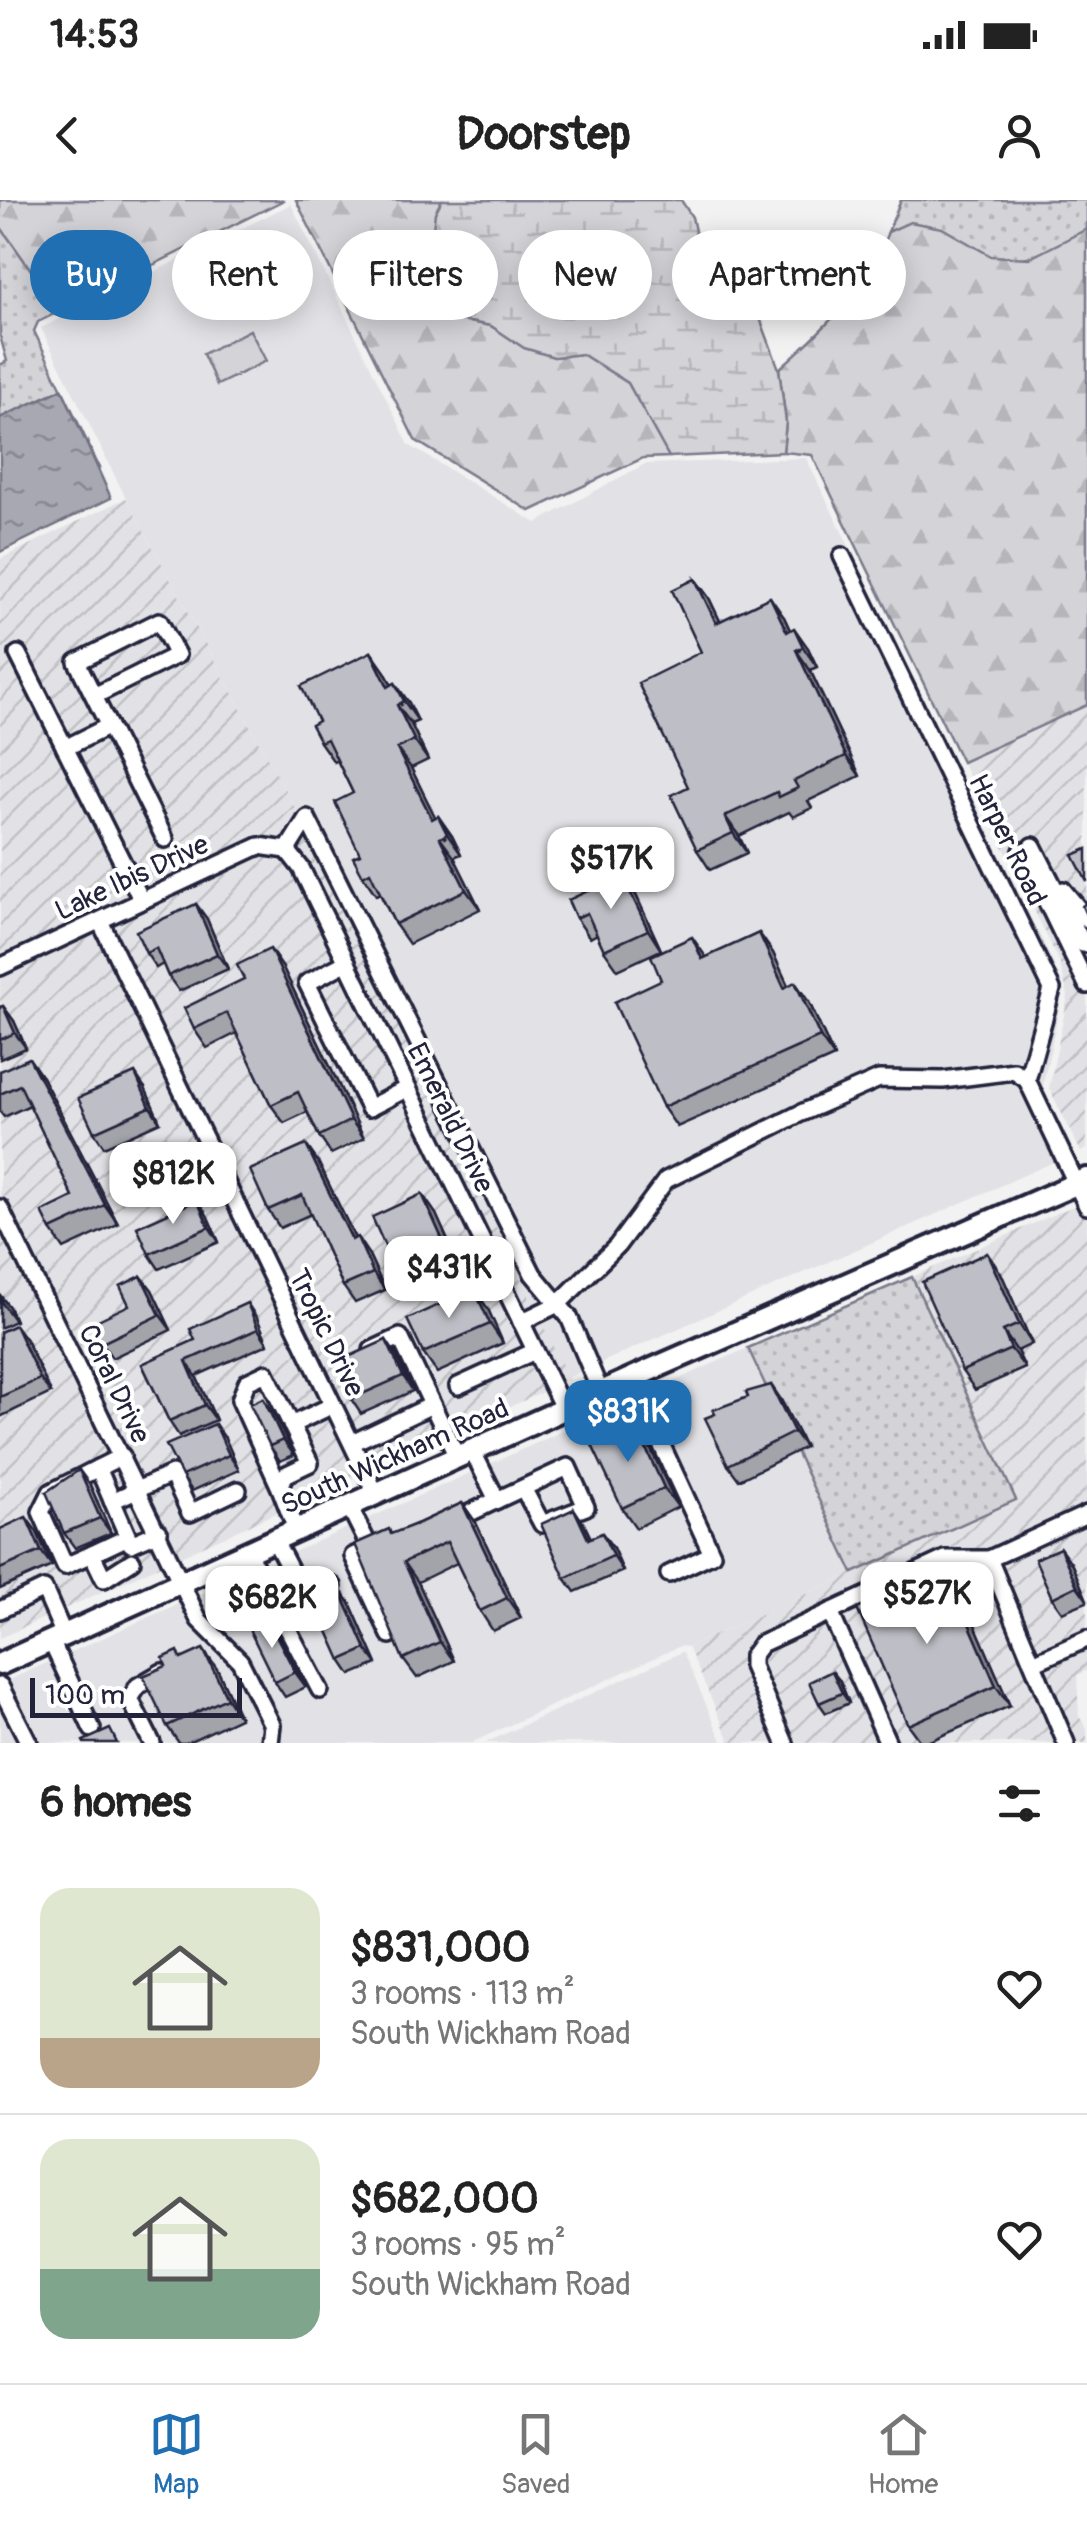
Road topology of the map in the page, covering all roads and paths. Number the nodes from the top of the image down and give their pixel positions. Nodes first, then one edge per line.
1 (842, 556) dead end
2 (18, 654) dead end
3 (94, 696) junction
4 (109, 726) junction
5 (65, 748) junction
6 (165, 838) dead end
7 (1028, 849) junction
8 (287, 850) junction
9 (1044, 868) junction
10 (1063, 890) junction
11 (142, 901) junction
12 (1087, 919) edge
13 (100, 921) junction
14 (1082, 942) edge
15 (347, 962) junction
16 (0, 968) edge
17 (1087, 985) edge
18 (399, 1001) junction
19 (372, 1014) junction
20 (1028, 1080) junction
21 (408, 1088) junction
22 (1082, 1182) edge
23 (1087, 1206) edge
24 (0, 1208) edge
25 (558, 1304) junction
26 (521, 1322) junction
27 (535, 1350) junction
28 (351, 1360) edge
29 (335, 1367) edge
30 (318, 1375) junction
31 (630, 1379) junction
32 (458, 1386) dead end
33 (601, 1393) junction
34 (432, 1404) junction
35 (333, 1405) junction
36 (564, 1410) junction
37 (291, 1425) junction
38 (352, 1443) junction
39 (122, 1456) junction
40 (466, 1456) junction
41 (98, 1468) junction
42 (280, 1488) junction
43 (523, 1488) dead end
44 (138, 1489) junction
45 (238, 1490) dead end
46 (377, 1496) junction
47 (497, 1500) junction
48 (112, 1501) junction
49 (350, 1508) junction
50 (1087, 1514) edge
51 (159, 1532) junction
52 (297, 1532) junction
53 (428, 1533) edge
54 (275, 1541) junction
55 (248, 1553) junction
56 (116, 1556) junction
57 (989, 1560) junction
58 (668, 1574) dead end
59 (183, 1581) junction
60 (332, 1586) edge
61 (0, 1610) edge
62 (119, 1610) junction
63 (830, 1612) junction
64 (390, 1634) edge
65 (58, 1638) junction
66 (1087, 1639) edge
67 (225, 1643) junction
68 (207, 1652) edge
69 (1035, 1662) junction
70 (0, 1664) edge
71 (172, 1668) edge
72 (0, 1686) edge
73 (320, 1690) dead end
74 (92, 1729) dead end
75 (1068, 1740) edge
76 (29, 1743) edge
77 (152, 1743) edge
78 (270, 1743) edge
79 (785, 1743) edge
80 (888, 1743) edge

1 - 20 street, Harper Road
2 - 5 street
3 - 3 street
3 - 4 street
4 - 5 street
4 - 6 street
5 - 11 street
7 - 9 street
7 - 14 street
7 - 17 street
8 - 11 street, Lake Ibis Drive
8 - 15 street, Emerald Drive
8 - 18 street
9 - 10 street
9 - 14 street
10 - 12 street
10 - 14 street
11 - 13 street, Lake Ibis Drive
13 - 16 street, Lake Ibis Drive
13 - 30 street, Tropic Drive
15 - 19 street, Emerald Drive
15 - 21 street
18 - 19 street
18 - 25 street
19 - 21 street, Emerald Drive
20 - 22 street
20 - 25 street
21 - 26 street, Emerald Drive
22 - 23 street
22 - 31 main road, South Wickham Road
24 - 39 street, Coral Drive
25 - 26 street
25 - 33 street
26 - 27 street, Emerald Drive
27 - 32 street
27 - 36 street, Emerald Drive
28 - 34 street
29 - 30 street
30 - 35 street, Tropic Drive
31 - 33 main road, South Wickham Road
31 - 58 street
33 - 36 main road, South Wickham Road
34 - 38 street
34 - 40 street
35 - 37 street
35 - 38 street, Tropic Drive
36 - 40 main road, South Wickham Road
37 - 42 street
37 - 42 street
38 - 46 street, Tropic Drive
39 - 41 street
39 - 44 street, Coral Drive
40 - 46 main road, South Wickham Road
40 - 47 street
41 - 48 street
41 - 56 street
42 - 52 street
43 - 47 street
44 - 45 street
44 - 48 street
44 - 51 street, Coral Drive
46 - 49 main road, South Wickham Road
47 - 53 street
48 - 56 street
49 - 52 main road, South Wickham Road
49 - 64 street
50 - 57 street
51 - 56 street
51 - 59 street, Coral Drive
52 - 54 main road, South Wickham Road
54 - 55 main road, South Wickham Road
54 - 60 street
55 - 59 main road, South Wickham Road
55 - 73 street
56 - 62 street
57 - 63 street
57 - 69 street
59 - 62 main road, South Wickham Road
59 - 67 street, Coral Drive
61 - 65 street
62 - 65 main road, South Wickham Road
63 - 79 street
63 - 80 street
65 - 70 main road, South Wickham Road
65 - 74 street
66 - 69 street
67 - 68 street
67 - 78 street, Coral Drive
69 - 75 street
71 - 77 street
72 - 76 street

